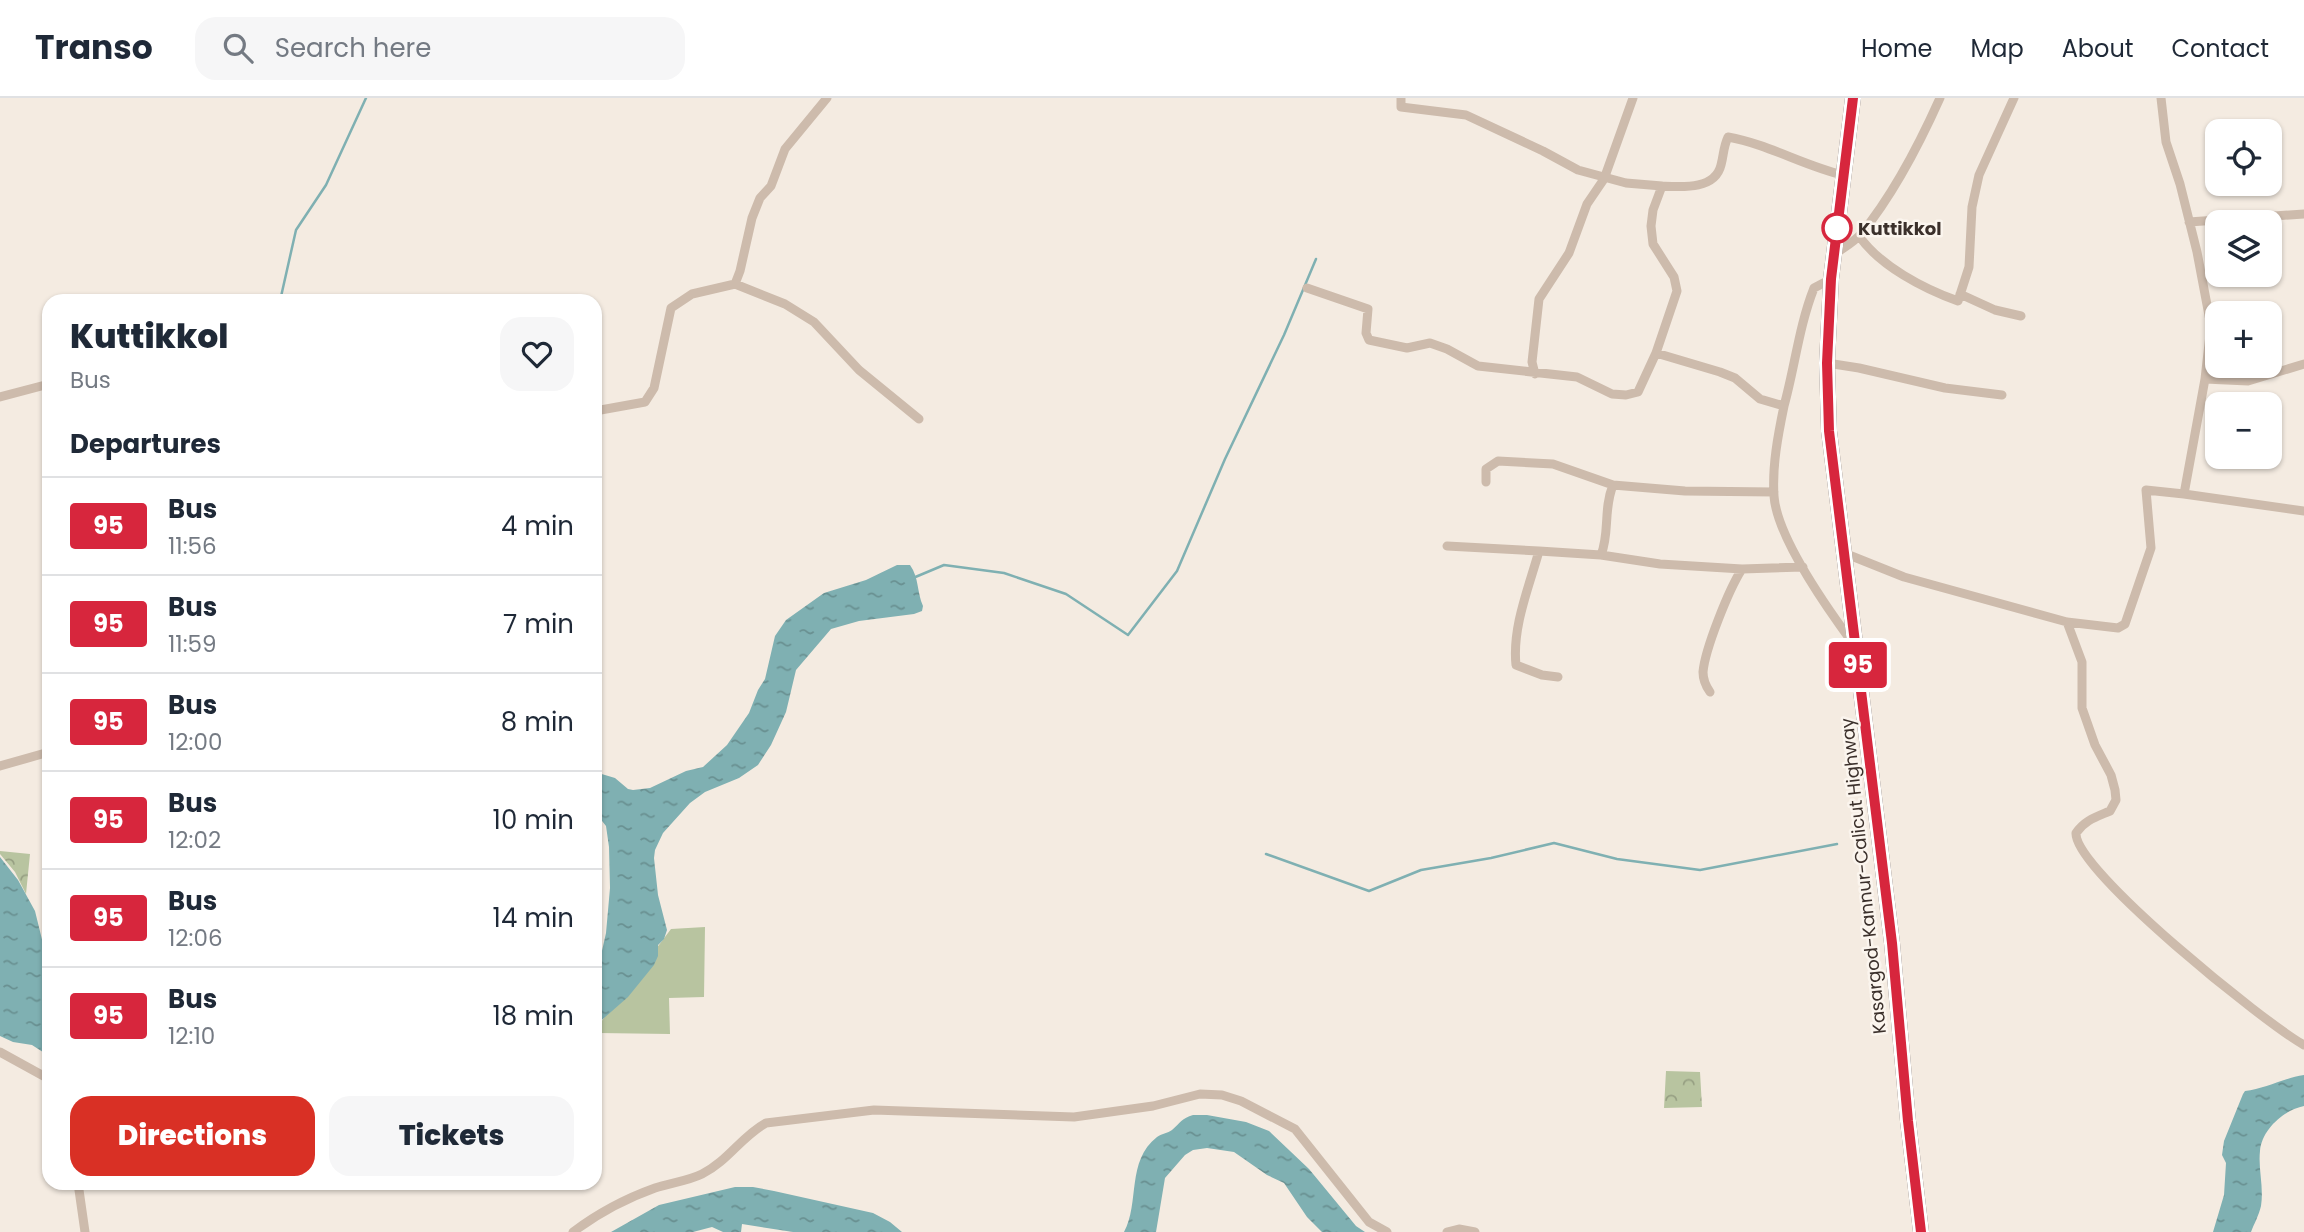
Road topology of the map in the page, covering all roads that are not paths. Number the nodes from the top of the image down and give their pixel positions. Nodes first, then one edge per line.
1 (827, 98) edge
2 (1401, 98) edge
3 (1633, 98) edge
4 (1853, 98) edge
5 (1940, 98) edge
6 (2014, 98) edge
7 (2161, 98) edge
8 (1843, 175) junction
9 (1604, 178) junction
10 (1662, 186) junction
11 (2304, 214) edge
12 (2189, 222) junction
13 (1859, 236) junction
14 (1833, 255) junction
15 (1831, 279) junction
16 (735, 284) junction
17 (1307, 288) dead end
18 (1960, 294) junction
19 (2021, 316) dead end
20 (1656, 353) junction
21 (1827, 363) junction
22 (2304, 364) edge
23 (1535, 374) junction
24 (2205, 379) junction
25 (42, 386) edge
26 (2002, 395) dead end
27 (0, 397) edge
28 (1784, 406) junction
29 (602, 410) edge
30 (919, 419) dead end
31 (1486, 482) dead end
32 (1613, 485) junction
33 (1774, 492) junction
34 (2184, 494) junction
35 (2304, 511) edge
36 (1447, 546) dead end
37 (1539, 551) junction
38 (1842, 552) junction
39 (1601, 555) junction
40 (1803, 568) junction
41 (1742, 569) junction
42 (2067, 622) junction
43 (1855, 646) junction
44 (1558, 677) dead end
45 (1710, 692) dead end
46 (42, 754) edge
47 (0, 766) edge
48 (2304, 1045) edge
49 (0, 1052) edge
50 (42, 1075) edge
51 (79, 1190) edge
52 (85, 1232) edge
53 (573, 1232) edge
54 (1387, 1232) edge
55 (1447, 1232) edge
56 (1475, 1232) edge
57 (1921, 1232) edge

1 - 16 street
2 - 9 street
3 - 9 street
4 - 8 highway, Kasargod-Kannur-Calicut Highway
5 - 13 street
6 - 18 street
7 - 12 street
8 - 10 street
8 - 14 highway, Kasargod-Kannur-Calicut Highway
9 - 10 street
9 - 23 street
10 - 20 street
11 - 12 street
12 - 24 street
13 - 14 street
13 - 18 street
14 - 15 highway, Kasargod-Kannur-Calicut Highway
15 - 21 highway, Kasargod-Kannur-Calicut Highway
15 - 28 street
16 - 29 street
16 - 30 street
17 - 23 street
18 - 19 street
20 - 23 street
20 - 28 street
21 - 26 street
21 - 38 highway, Kasargod-Kannur-Calicut Highway
22 - 24 street
24 - 34 street
25 - 27 street
28 - 33 street
31 - 32 street
32 - 33 street
32 - 39 street
33 - 40 street
34 - 35 street
34 - 42 street
36 - 37 street
37 - 39 street
37 - 44 street
38 - 42 street
38 - 43 highway, Kasargod-Kannur-Calicut Highway
39 - 41 street
40 - 41 street
40 - 43 street
41 - 45 street
42 - 48 street
43 - 57 highway, Kasargod-Kannur-Calicut Highway
46 - 47 street
49 - 50 street
51 - 52 street
53 - 54 street
55 - 56 street

